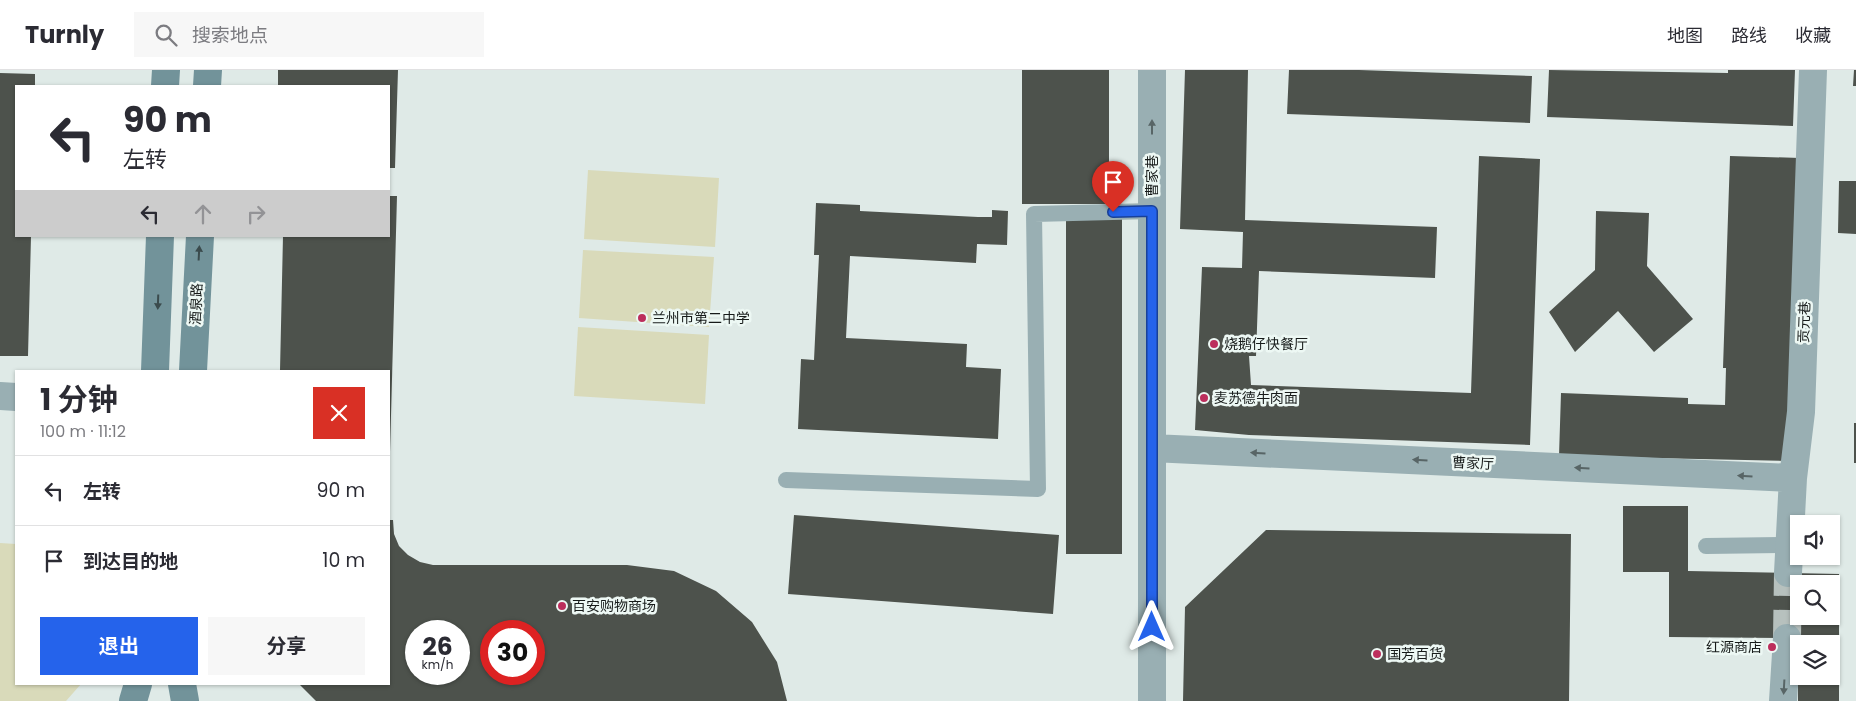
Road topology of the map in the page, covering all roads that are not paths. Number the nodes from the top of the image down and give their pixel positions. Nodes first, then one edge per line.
1 (166, 70) edge
2 (208, 70) edge
3 (1152, 70) edge
4 (1813, 70) edge
5 (165, 85) edge
6 (207, 85) edge
7 (1152, 211) junction
8 (160, 237) edge
9 (200, 237) edge
10 (155, 370) edge
11 (193, 370) edge
12 (0, 396) edge
13 (15, 397) edge
14 (1152, 448) junction
15 (1794, 478) junction
16 (786, 480) dead end
17 (1792, 515) edge
18 (1790, 545) joint
19 (1706, 546) dead end
20 (1788, 573) tunnel mouth
21 (1787, 638) tunnel mouth
22 (138, 685) edge
23 (143, 685) edge
24 (180, 685) edge
25 (180, 685) edge
26 (133, 701) edge
27 (142, 701) edge
28 (178, 701) edge
29 (185, 701) edge
30 (1152, 701) edge
31 (1783, 701) edge

1 - 5 main road
2 - 6 main road
7 -> 3 street, 曹家巷
4 - 15 street, 贡元巷
7 - 14 street, 曹家巷
7 - 16 lane
8 -> 10 main road
11 -> 9 main road, 酒泉路
12 - 13 street
15 -> 14 street, 曹家厅
14 - 30 street, 曹家巷
15 - 17 street, 贡元巷
18 - 19 lane
18 - 20 street, 贡元巷
21 -> 31 street
22 - 26 main road
23 - 27 main road
24 - 28 main road
25 - 29 main road

